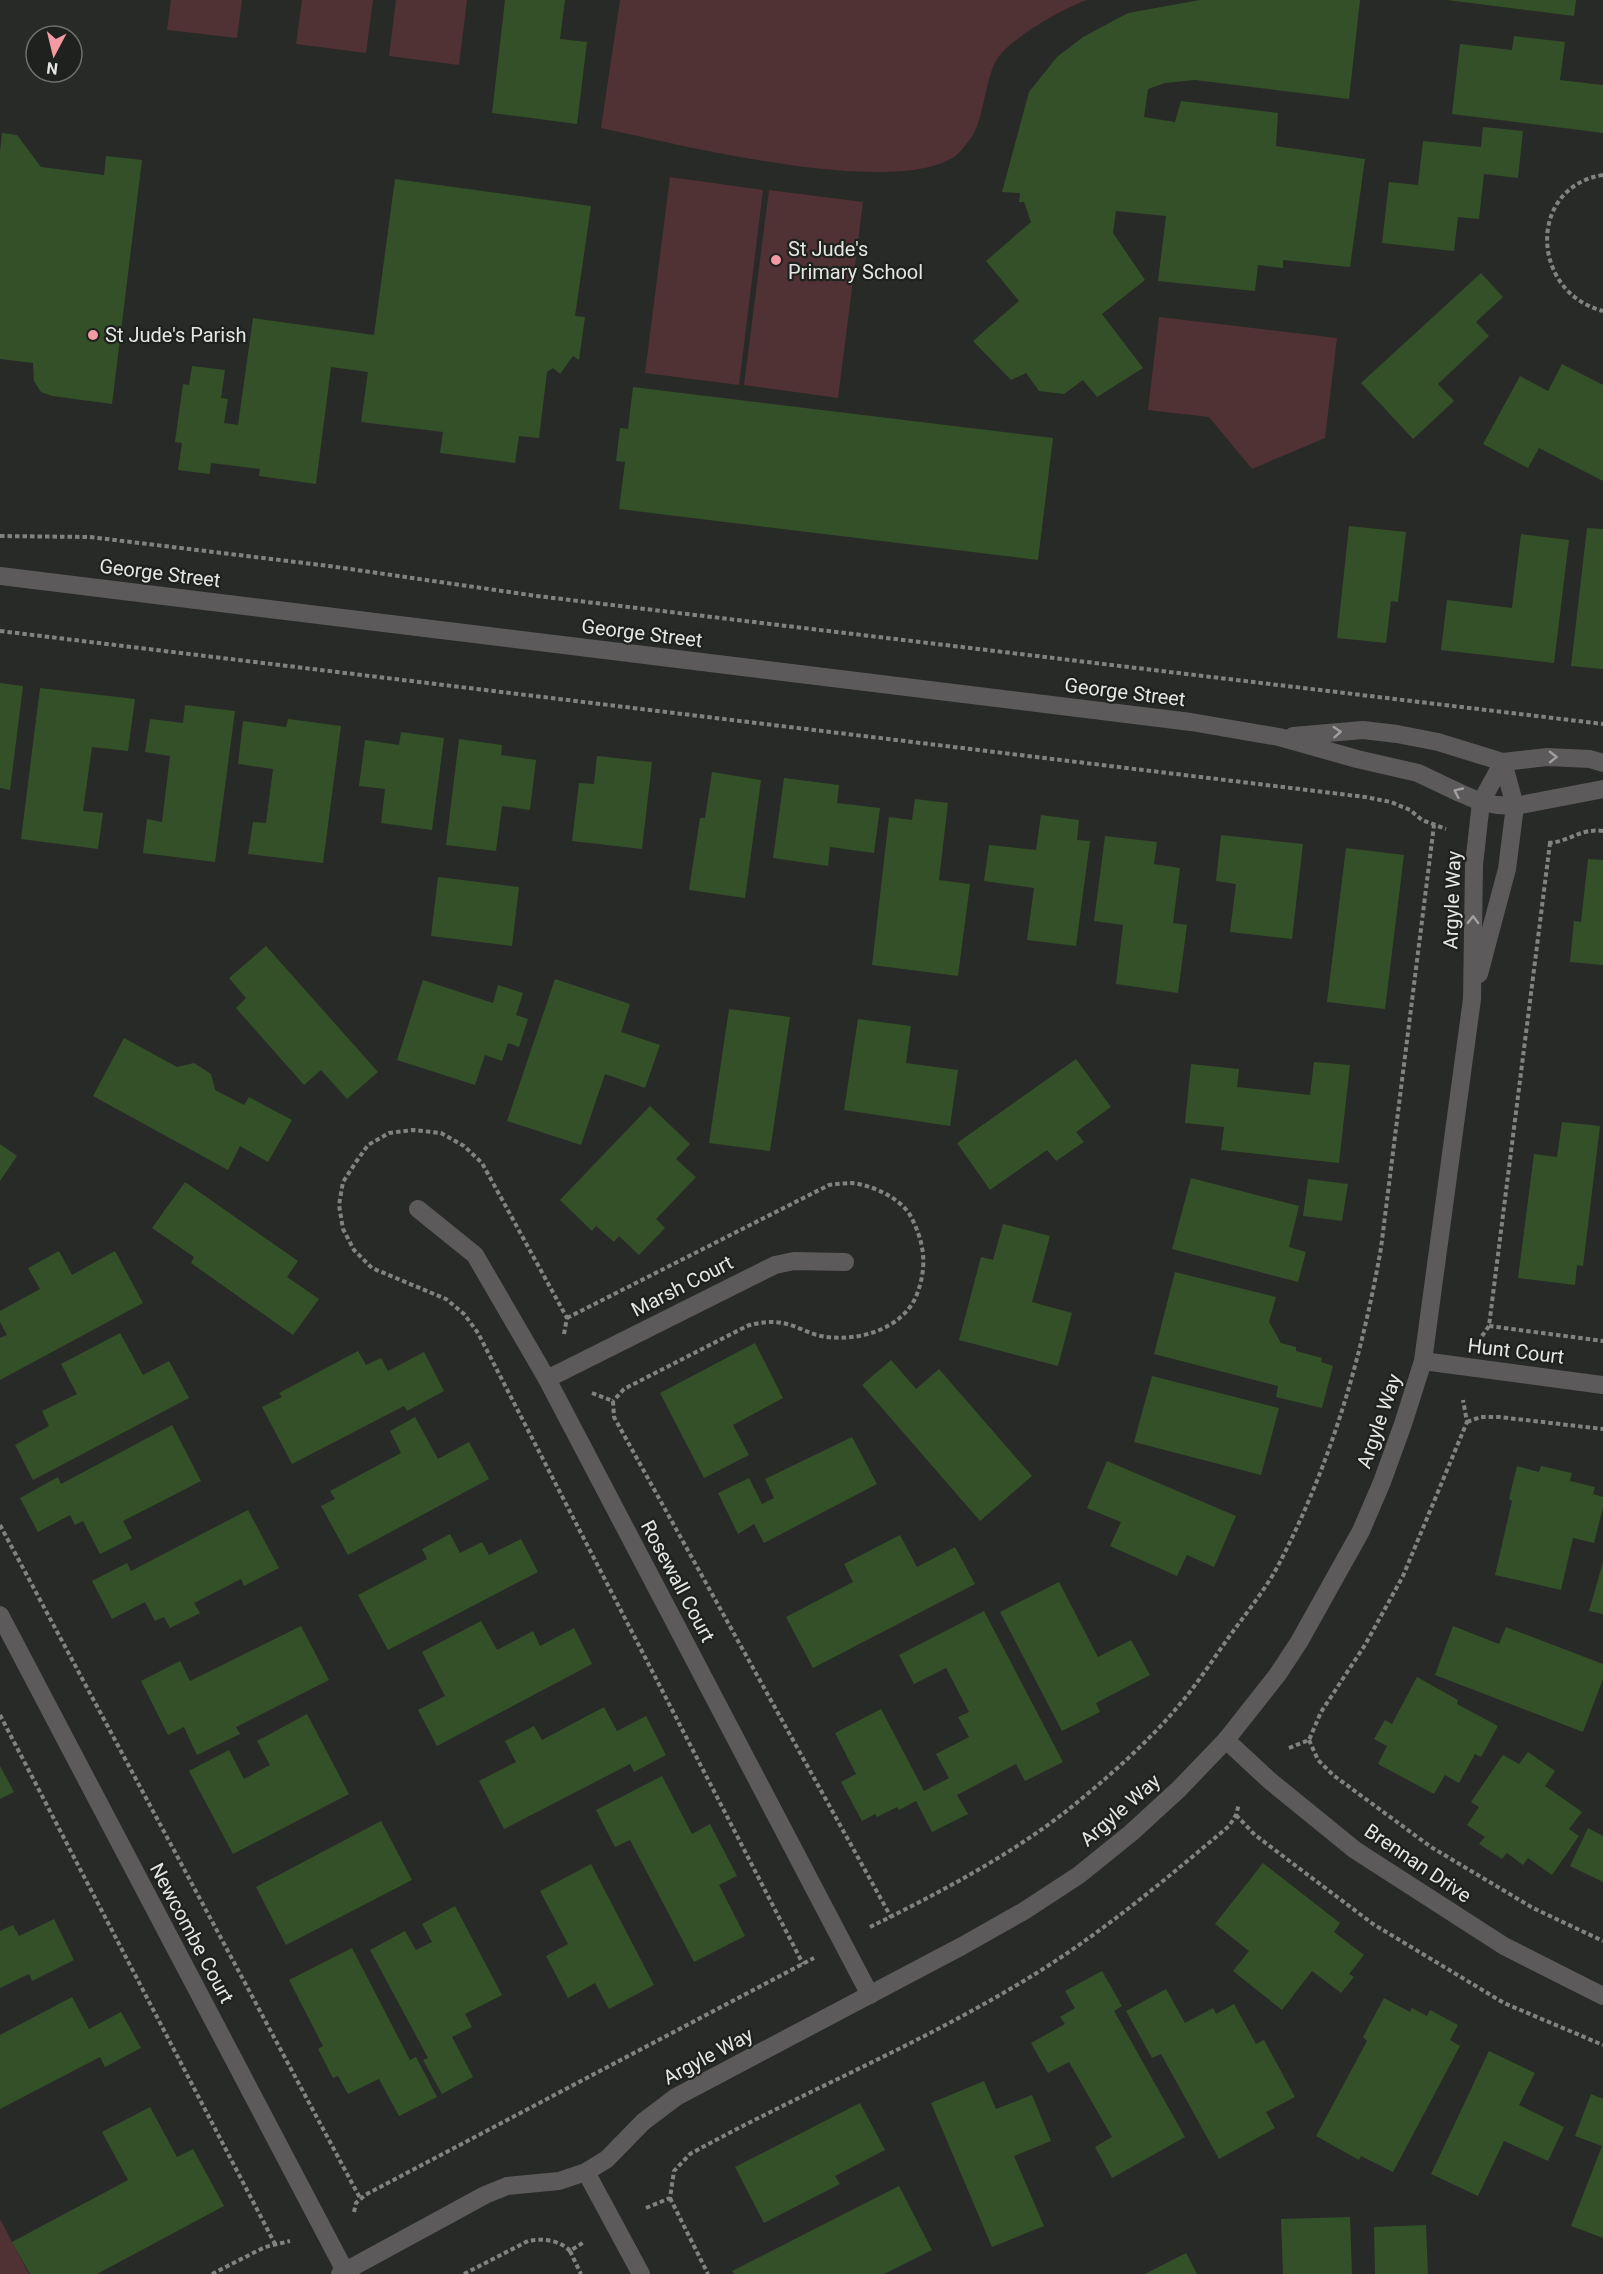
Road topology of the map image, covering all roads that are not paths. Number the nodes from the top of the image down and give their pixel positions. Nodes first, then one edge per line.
1 (0, 576) edge
2 (1279, 737) junction
3 (1503, 762) junction
4 (1603, 763) edge
5 (1603, 789) edge
6 (1481, 802) junction
7 (1515, 806) junction
8 (1472, 999) junction
9 (418, 1209) dead end
10 (845, 1262) dead end
11 (1423, 1362) junction
12 (547, 1379) junction
13 (1603, 1385) edge
14 (0, 1615) edge
15 (1226, 1740) junction
16 (870, 1995) junction
17 (1603, 1996) edge
18 (586, 2172) junction
19 (342, 2273) edge
20 (641, 2274) edge

1 - 2 street, George Street
2 -> 3 street, George Street
6 -> 2 street, George Street
3 -> 4 street, George Street
3 - 6 street
3 - 7 street
5 - 7 street, George Street
6 - 7 street, George Street
8 -> 6 street, Argyle Way
7 - 8 street, Argyle Way
8 - 11 street, Argyle Way
9 - 12 street, Rosewall Court
10 - 12 street, Marsh Court
11 - 13 street, Hunt Court
11 - 15 street, Argyle Way
12 - 16 street, Rosewall Court
14 - 19 street, Newcombe Court
15 - 16 street, Argyle Way
15 - 17 street, Brennan Drive
16 - 18 street, Argyle Way
18 - 19 street, Argyle Way
18 - 20 street

